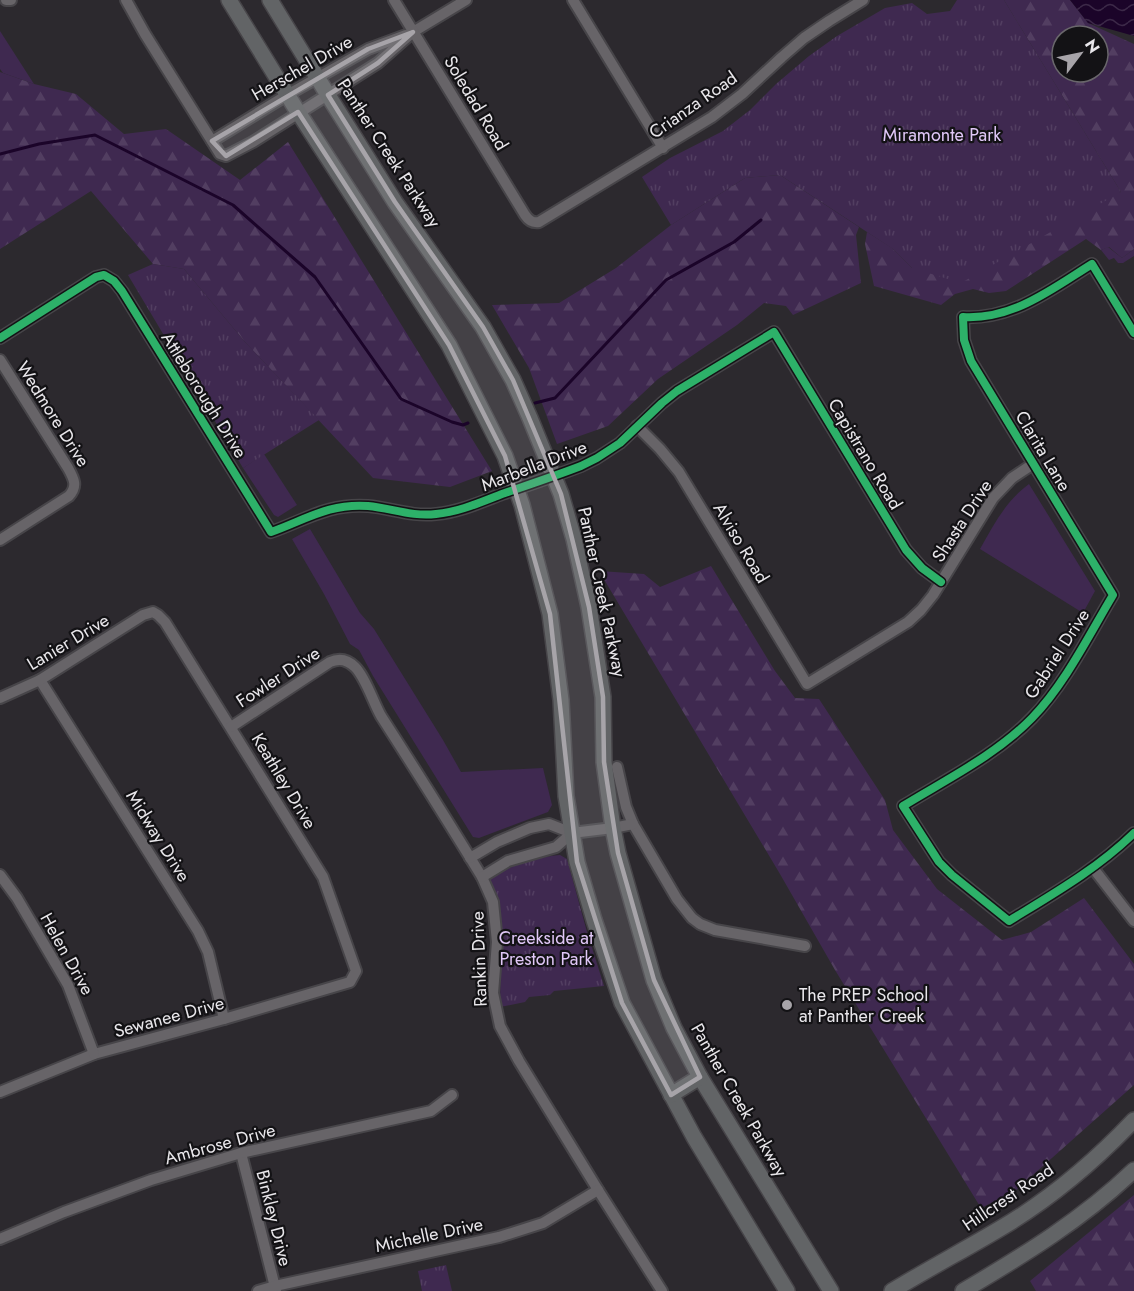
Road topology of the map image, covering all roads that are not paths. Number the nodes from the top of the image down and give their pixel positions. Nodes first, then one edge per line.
1 (6, 0) edge
2 (11, 0) edge
3 (126, 0) edge
4 (229, 0) edge
5 (270, 0) edge
6 (394, 0) edge
7 (466, 0) edge
8 (863, 0) edge
9 (578, 2) edge
10 (413, 32) junction
11 (318, 78) junction
12 (287, 95) junction
13 (328, 95) junction
14 (298, 112) junction
15 (212, 141) junction
16 (663, 147) junction
17 (532, 222) joint
18 (774, 332) joint
19 (1134, 333) edge
20 (0, 338) edge
21 (0, 360) edge
22 (637, 426) junction
23 (1033, 464) junction
24 (553, 476) junction
25 (517, 489) junction
26 (271, 532) joint
27 (0, 540) edge
28 (941, 582) junction
29 (1113, 595) joint
30 (153, 612) joint
31 (345, 660) joint
32 (40, 680) junction
33 (807, 684) joint
34 (0, 698) edge
35 (231, 727) junction
36 (617, 767) dead end
37 (633, 824) junction
38 (613, 828) junction
39 (572, 833) junction
40 (1134, 833) edge
41 (470, 858) junction
42 (1093, 868) junction
43 (0, 875) edge
44 (482, 877) junction
45 (1134, 921) edge
46 (805, 946) dead end
47 (350, 982) joint
48 (224, 1019) junction
49 (94, 1054) junction
50 (700, 1077) junction
51 (0, 1092) edge
52 (452, 1095) dead end
53 (671, 1095) junction
54 (1134, 1120) edge
55 (241, 1153) junction
56 (1134, 1170) edge
57 (598, 1190) junction
58 (0, 1239) edge
59 (275, 1288) edge
60 (258, 1291) edge
61 (662, 1291) edge
62 (788, 1291) edge
63 (831, 1291) edge
64 (892, 1291) edge
65 (963, 1291) edge

1 - 2 street
3 - 15 street
4 - 12 main road
5 - 11 main road, Panther Creek Parkway
6 - 10 street, Soledad Road
7 - 10 street, Herschel Drive
8 - 16 street, Crianza Road
9 - 16 street
10 - 11 street, Herschel Drive
10 - 13 street, Herschel Drive
10 - 17 street, Soledad Road
11 - 12 street, Herschel Drive
11 - 13 main road, Panther Creek Parkway
12 - 14 main road
12 - 15 street, Herschel Drive
13 - 14 street, Herschel Drive
13 - 24 main road, Panther Creek Parkway
14 - 15 street, Herschel Drive
14 - 25 main road
16 - 17 street, Crianza Road
18 - 22 street, Marbella Drive
18 - 28 street, Capistrano Road
19 - 23 street, Clarita Lane
20 - 26 street, Attleborough Drive
21 - 27 street, Wedmore Drive
22 - 24 street, Marbella Drive
22 - 33 street, Alviso Road
23 - 28 street, Shasta Drive
23 - 29 street, Clarita Lane
24 - 25 street, Marbella Drive
24 - 38 main road, Panther Creek Parkway
25 - 26 street, Marbella Drive
25 - 39 main road
28 - 33 street, Shasta Drive
29 - 42 street, Gabriel Drive
30 - 32 street, Lanier Drive
30 - 35 street, Keathley Drive
31 - 35 street, Fowler Drive
31 - 41 street, Rankin Drive
32 - 34 street, Lanier Drive
32 - 48 street, Midway Drive
35 - 47 street, Keathley Drive
36 - 37 street
37 - 38 street
37 - 46 street
38 - 39 street
38 - 50 main road, Panther Creek Parkway
39 - 41 street
39 - 44 street
39 - 53 main road
40 - 42 street
41 - 44 street, Rankin Drive
42 - 45 street
43 - 49 street, Helen Drive
44 - 57 street, Rankin Drive
47 - 48 street, Sewanee Drive
48 - 49 street, Sewanee Drive
49 - 51 street, Sewanee Drive
50 - 53 main road
50 - 63 main road, Panther Creek Parkway
52 - 55 street, Ambrose Drive
53 - 62 main road
54 - 64 main road, Hillcrest Road
55 - 58 street, Ambrose Drive
55 - 59 street, Binkley Drive
56 - 65 main road
57 - 59 street, Michelle Drive
57 - 61 street, Rankin Drive
59 - 60 street, Michelle Drive

